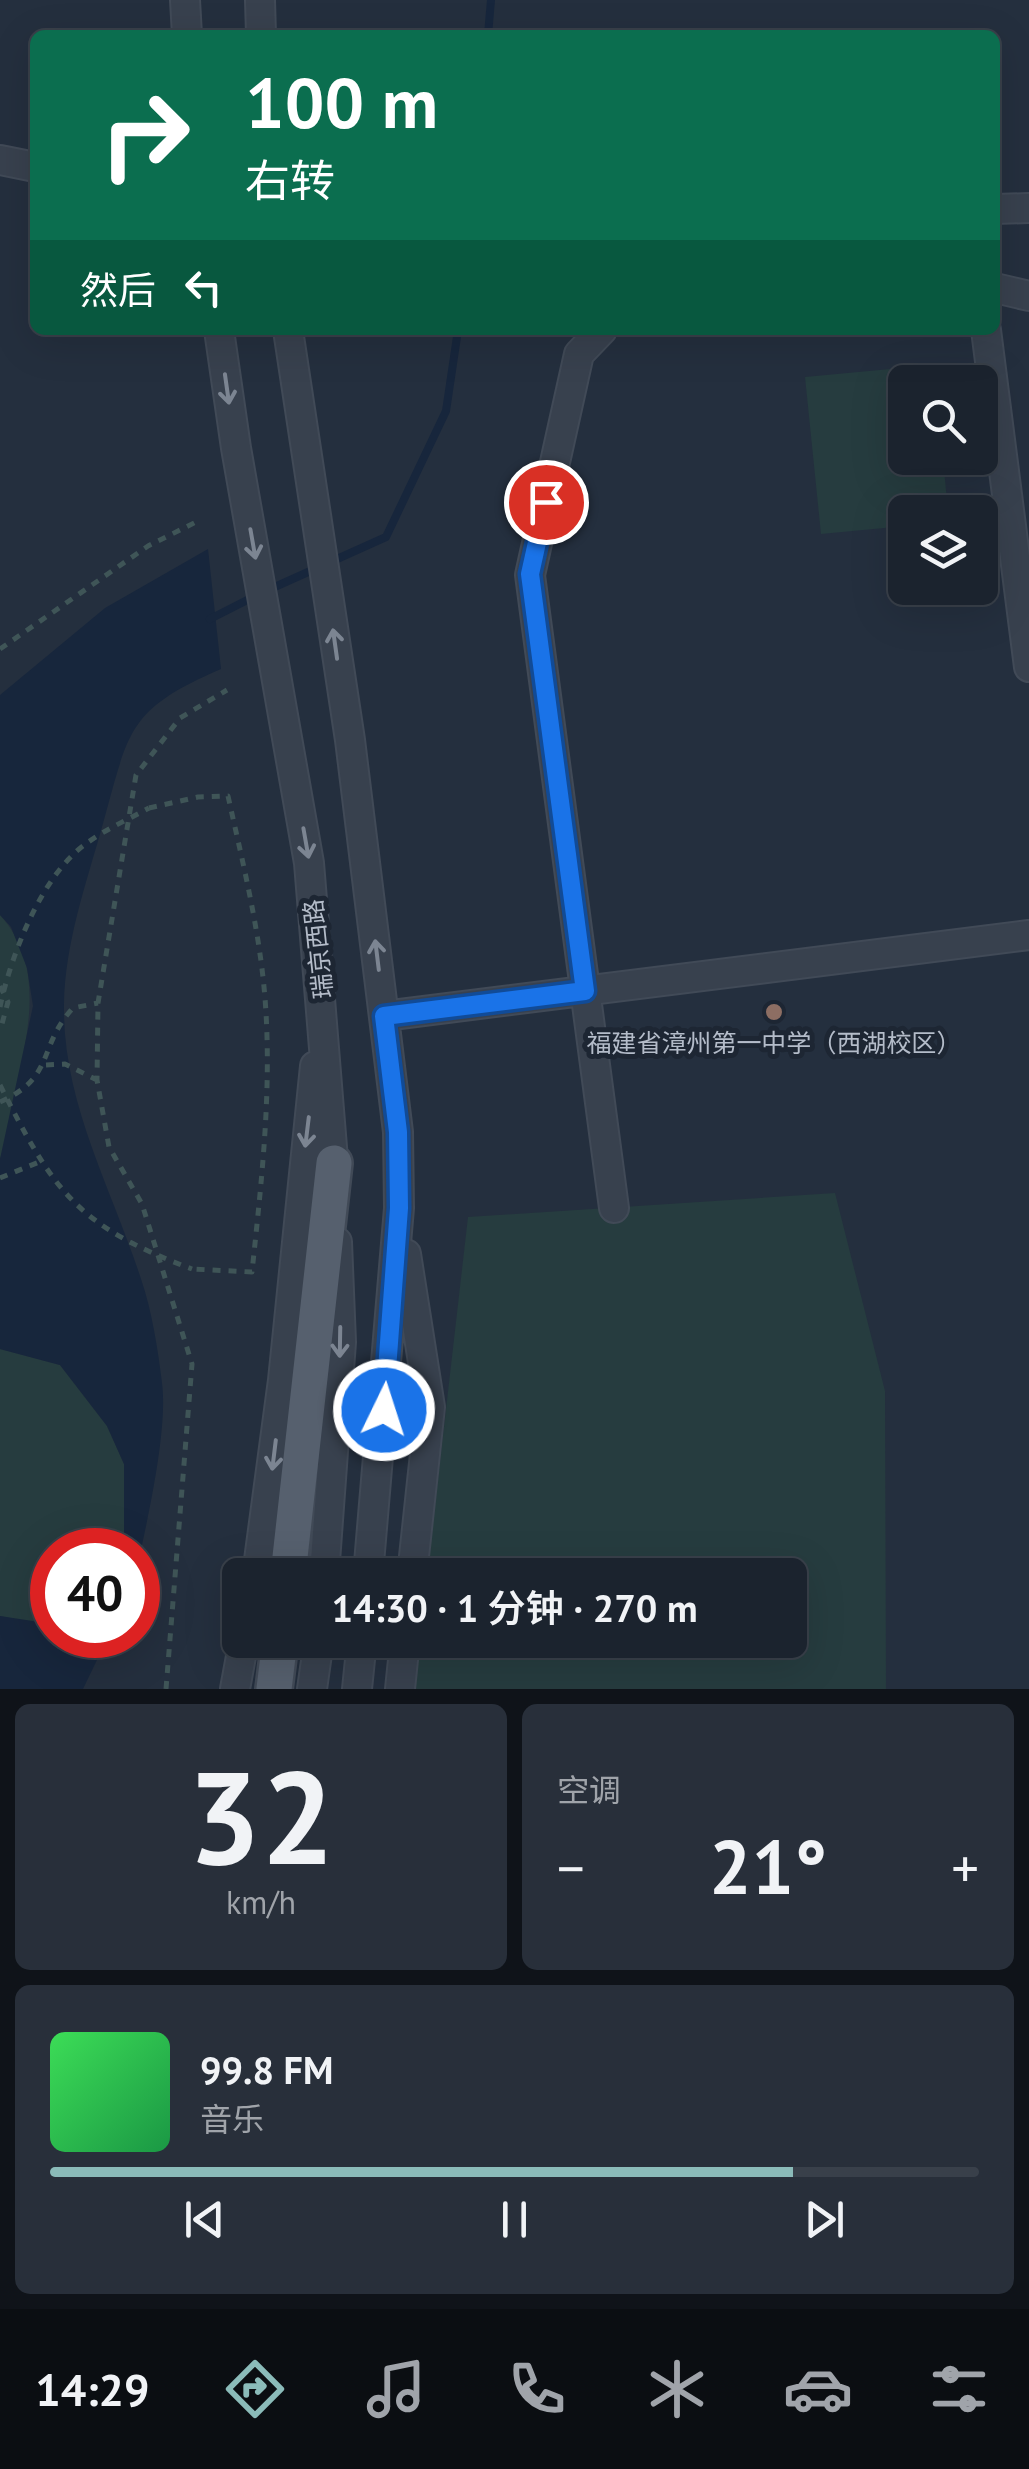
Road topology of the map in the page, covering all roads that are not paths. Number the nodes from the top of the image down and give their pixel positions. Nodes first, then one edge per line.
1 (185, 0) edge
2 (260, 0) edge
3 (187, 30) edge
4 (261, 30) edge
5 (0, 160) edge
6 (30, 167) edge
7 (1029, 208) edge
8 (1000, 209) edge
9 (1000, 289) edge
10 (1029, 296) edge
11 (220, 335) edge
12 (289, 335) edge
13 (597, 335) edge
14 (987, 335) edge
15 (1029, 667) edge
16 (1029, 935) edge
17 (585, 991) junction
18 (323, 1000) junction
19 (384, 1016) junction
20 (334, 1163) junction
21 (399, 1208) junction
22 (614, 1208) dead end
23 (259, 1558) edge
24 (290, 1558) edge
25 (325, 1558) edge
26 (369, 1558) edge
27 (414, 1558) edge
28 (241, 1658) edge
29 (278, 1658) edge
30 (316, 1658) edge
31 (360, 1658) edge
32 (403, 1658) edge
33 (235, 1689) edge
34 (274, 1689) edge
35 (312, 1689) edge
36 (357, 1689) edge
37 (400, 1689) edge

1 - 3 street
2 - 4 street
5 - 6 street
7 - 8 street
9 - 10 street
11 -> 18 street, 瑞京西路
19 -> 12 street
13 - 17 street
14 - 15 street
16 - 17 street
17 - 19 street
17 - 22 street
18 - 20 street, 瑞京西路
18 -> 23 street
19 - 21 street
20 - 24 main road
20 -> 25 street, 瑞京西路
21 - 26 street
21 - 27 street
28 - 33 street
29 - 34 main road
30 - 35 street
31 - 36 street
32 - 37 street

